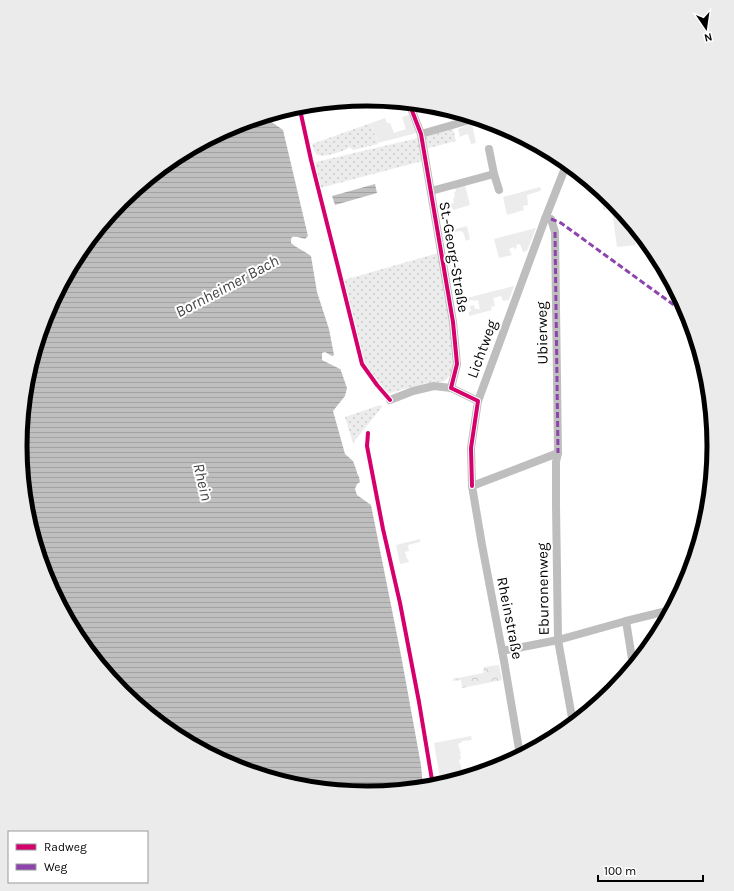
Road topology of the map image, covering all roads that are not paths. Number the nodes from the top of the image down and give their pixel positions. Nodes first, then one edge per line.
1 (411, 108) edge
2 (467, 121) edge
3 (421, 134) junction
4 (489, 149) dead end
5 (565, 169) edge
6 (494, 174) junction
7 (499, 190) dead end
8 (431, 191) junction
9 (545, 219) junction
10 (451, 388) junction
11 (390, 400) dead end
12 (478, 401) junction
13 (558, 453) junction
14 (472, 486) junction
15 (663, 612) edge
16 (626, 621) junction
17 (558, 640) junction
18 (502, 651) junction
19 (632, 658) edge
20 (572, 717) edge
21 (519, 749) edge

1 - 3 street, St.-Georg-Straße
2 - 3 street
3 - 8 street, St.-Georg-Straße
4 - 6 street
5 - 9 street, Lichtweg
6 - 7 street
6 - 8 street, St.-Georg-Straße
8 - 10 street, St.-Georg-Straße
9 - 12 street, Lichtweg
9 - 13 street, Ubierweg
10 - 11 street
10 - 12 street
12 - 14 street, Lichtweg
13 - 14 street
13 - 17 street, Eburonenweg
14 - 18 street, Rheinstraße
15 - 16 street
16 - 17 street
16 - 19 street
17 - 18 street
17 - 20 street, Eburonenweg
18 - 21 street, Rheinstraße

